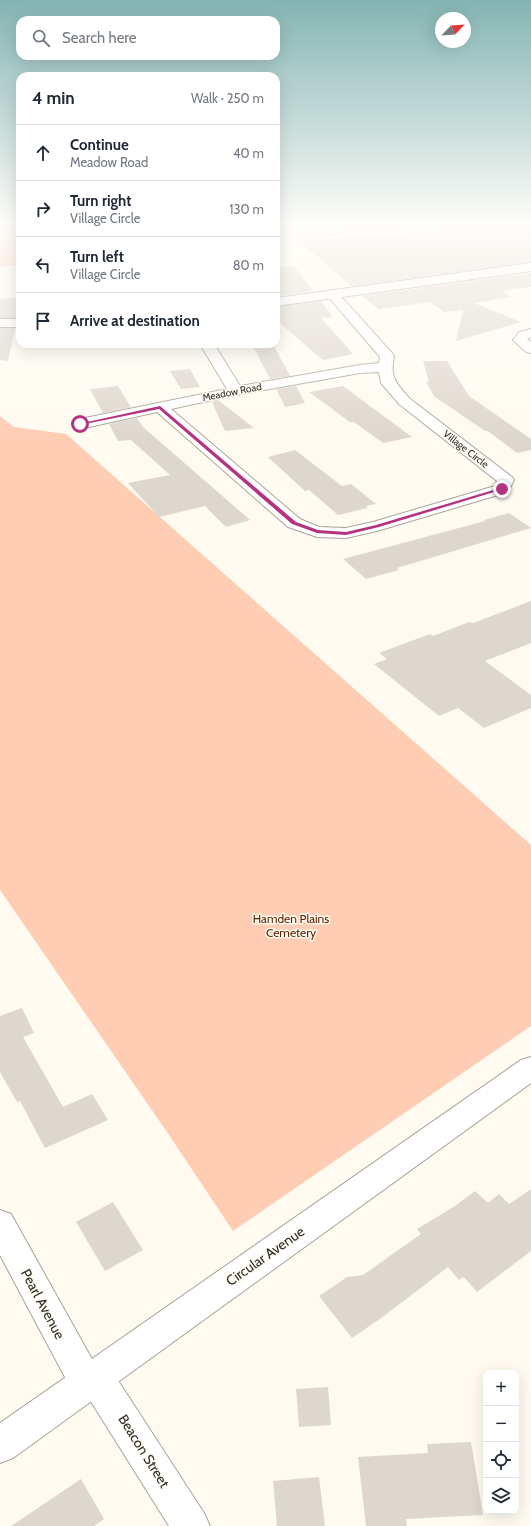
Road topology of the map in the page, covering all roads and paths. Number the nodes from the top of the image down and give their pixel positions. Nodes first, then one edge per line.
1 (310, 297) edge
2 (335, 297) edge
3 (280, 301) edge
4 (0, 323) edge
5 (16, 323) edge
6 (531, 333) edge
7 (209, 348) edge
8 (531, 349) edge
9 (385, 368) junction
10 (236, 391) junction
11 (160, 407) junction
12 (80, 424) dead end
13 (531, 1068) edge
14 (0, 1224) edge
15 (91, 1380) junction
16 (0, 1445) edge
17 (191, 1526) edge

1 - 3 street
2 - 9 street, Village Circle
4 - 5 street
6 - 8 street
7 - 10 street
9 - 10 street, Meadow Road
9 - 11 street, Village Circle
10 - 11 street, Meadow Road
11 - 12 street, Meadow Road
13 - 15 street, Circular Avenue
14 - 15 street, Pearl Avenue
15 - 16 street, Circular Avenue
15 - 17 street, Beacon Street

